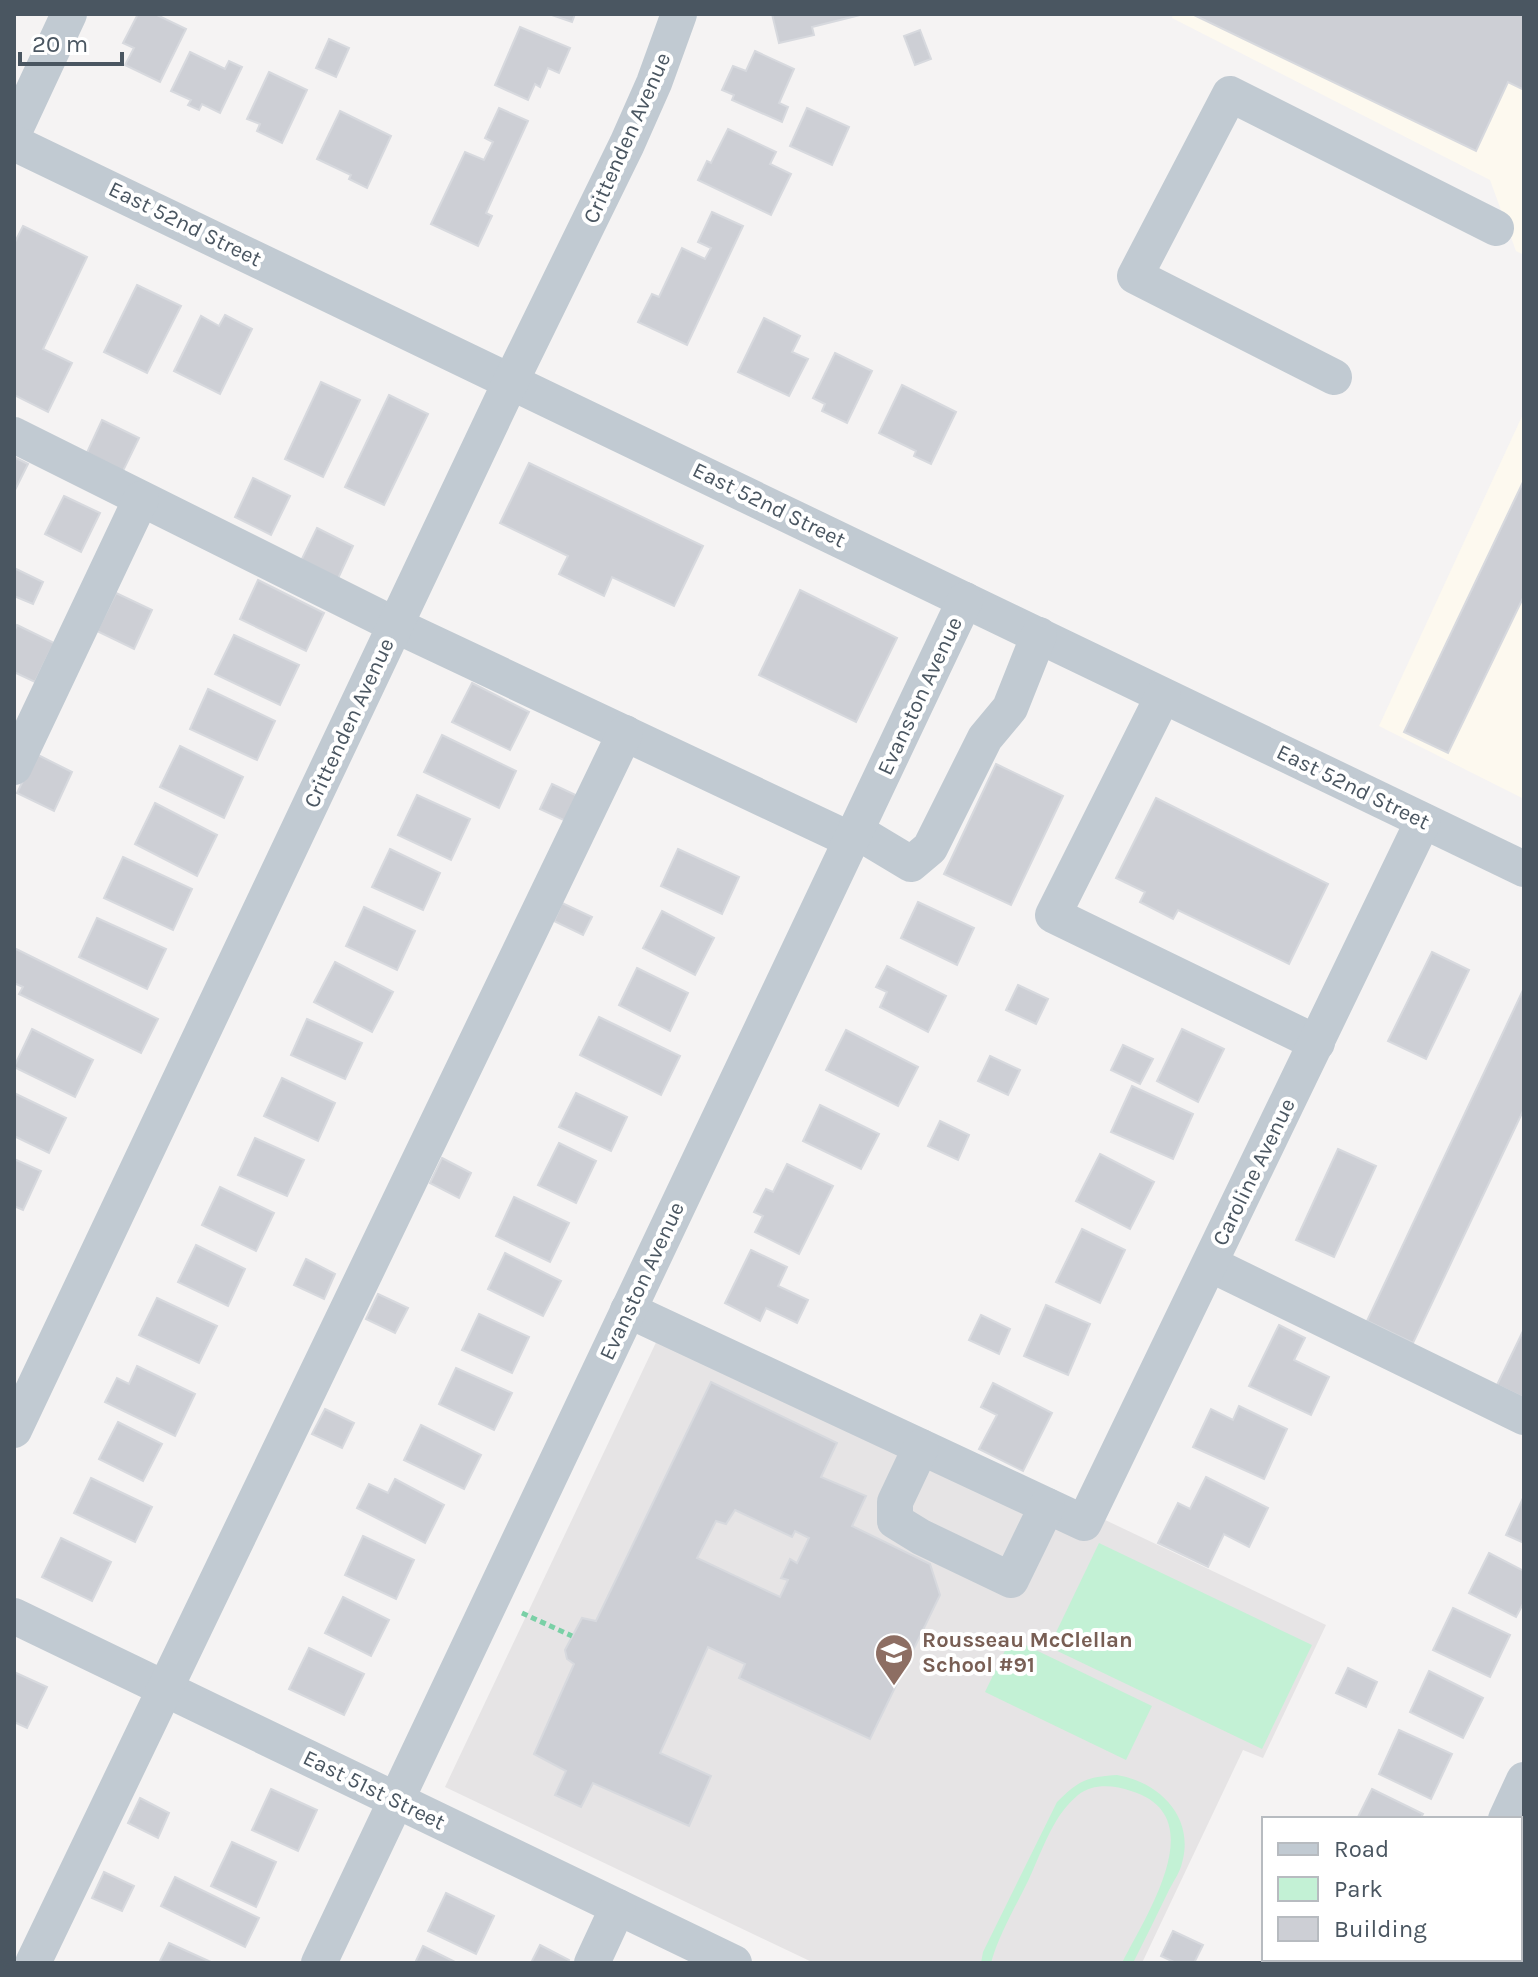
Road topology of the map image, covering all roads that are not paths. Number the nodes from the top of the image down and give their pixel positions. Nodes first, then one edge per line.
1 (69, 14) edge
2 (679, 14) edge
3 (14, 132) edge
4 (14, 143) edge
5 (1496, 228) dead end
6 (1334, 377) dead end
7 (511, 381) junction
8 (14, 435) edge
9 (141, 499) junction
10 (965, 600) junction
11 (395, 625) junction
12 (1039, 635) junction
13 (1163, 696) junction
14 (625, 733) junction
15 (14, 767) edge
16 (1423, 821) junction
17 (854, 836) junction
18 (1524, 869) edge
19 (1317, 1043) junction
20 (1210, 1264) junction
21 (628, 1310) junction
22 (1524, 1417) edge
23 (14, 1430) edge
24 (921, 1447) junction
25 (1047, 1506) junction
26 (14, 1616) edge
27 (164, 1689) junction
28 (1524, 1780) edge
29 (396, 1800) junction
30 (1507, 1817) edge
31 (618, 1907) junction
32 (33, 1963) edge
33 (319, 1963) edge
34 (592, 1963) edge
35 (734, 1963) edge

1 - 3 street
2 - 7 street, Crittenden Avenue
4 - 7 street, East 52nd Street
5 - 6 street
7 - 10 street, East 52nd Street
7 - 11 street, Crittenden Avenue
8 - 9 street
9 - 11 street
9 - 15 street
10 - 12 street, East 52nd Street
10 - 17 street, Evanston Avenue
11 - 14 street
11 - 23 street, Crittenden Avenue
12 - 13 street, East 52nd Street
12 - 17 street
13 - 16 street, East 52nd Street
13 - 19 street
14 - 17 street
14 - 27 street
16 - 18 street, East 52nd Street
16 - 19 street, Caroline Avenue
17 - 21 street, Evanston Avenue
19 - 20 street, Caroline Avenue
20 - 22 street
20 - 25 street, Caroline Avenue
21 - 24 street
21 - 29 street, Evanston Avenue
24 - 25 street
24 - 25 street
26 - 27 street, East 51st Street
27 - 29 street, East 51st Street
27 - 32 street
28 - 30 street
29 - 31 street, East 51st Street
29 - 33 street, Evanston Avenue
31 - 34 street
31 - 35 street, East 51st Street

